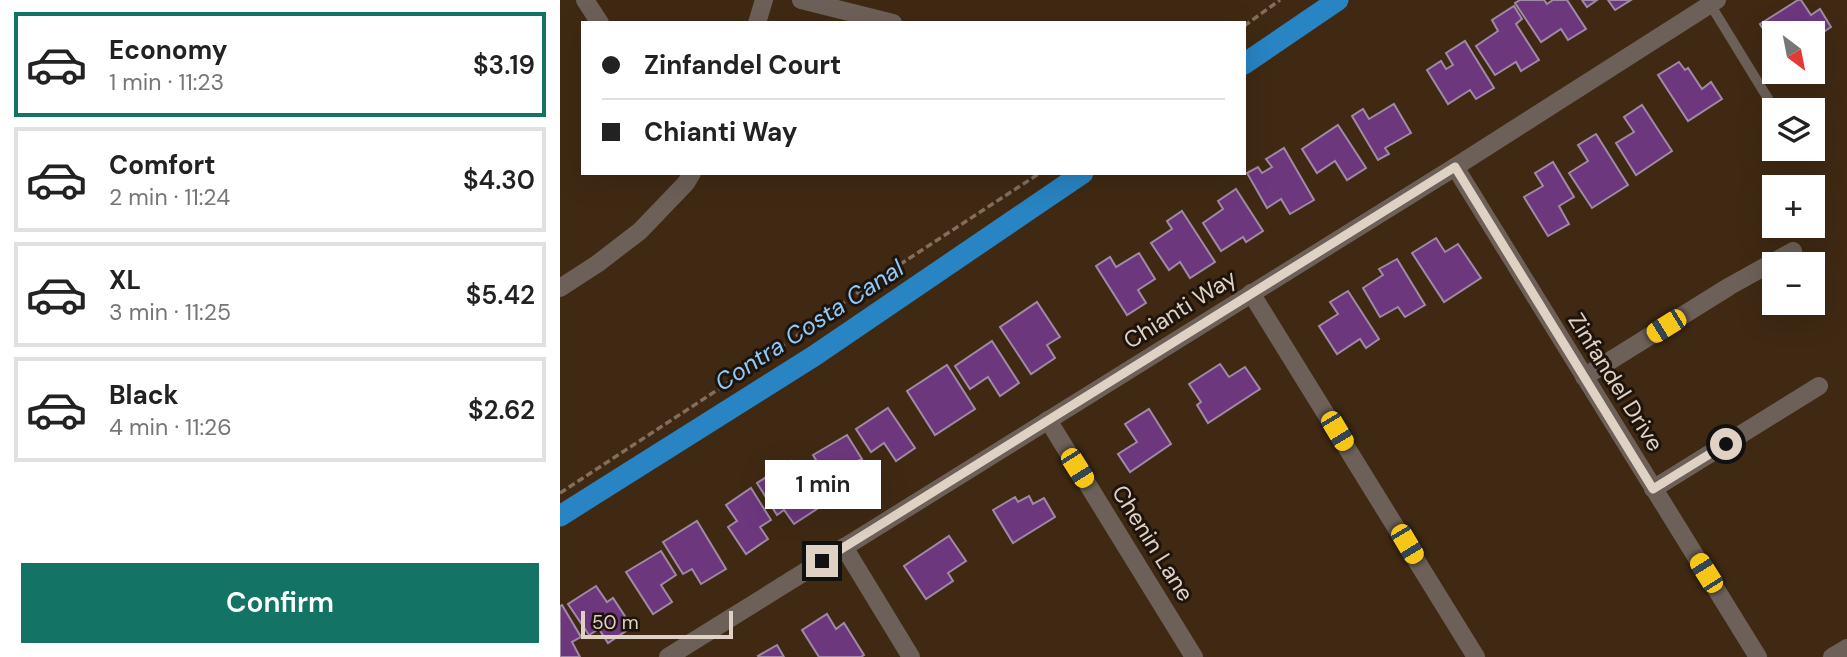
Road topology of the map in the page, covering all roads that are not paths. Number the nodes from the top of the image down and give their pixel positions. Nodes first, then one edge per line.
1 (585, 0) edge
2 (764, 0) edge
3 (801, 0) edge
4 (1713, 2) edge
5 (599, 21) edge
6 (758, 21) edge
7 (884, 21) edge
8 (1768, 98) edge
9 (1455, 167) junction
10 (691, 175) edge
11 (1793, 251) dead end
12 (560, 288) edge
13 (1251, 293) junction
14 (1584, 377) junction
15 (1819, 386) dead end
16 (1048, 420) junction
17 (1653, 489) junction
18 (844, 547) junction
19 (1847, 648) edge
20 (668, 657) edge
21 (911, 657) edge
22 (1194, 657) edge
23 (1476, 657) edge
24 (1758, 657) edge
25 (1832, 657) edge

1 - 5 street
2 - 6 street
3 - 7 street
4 - 8 lane
4 - 9 street, Chianti Way
9 - 13 street, Chianti Way
9 - 14 street, Zinfandel Drive
10 - 12 street
11 - 14 street
13 - 16 street, Chianti Way
13 - 23 street
14 - 17 street, Zinfandel Drive
15 - 17 street
16 - 18 street, Chianti Way
16 - 22 street, Chenin Lane
17 - 24 street, Zinfandel Drive
18 - 20 street, Chianti Way
18 - 21 street
19 - 25 street

